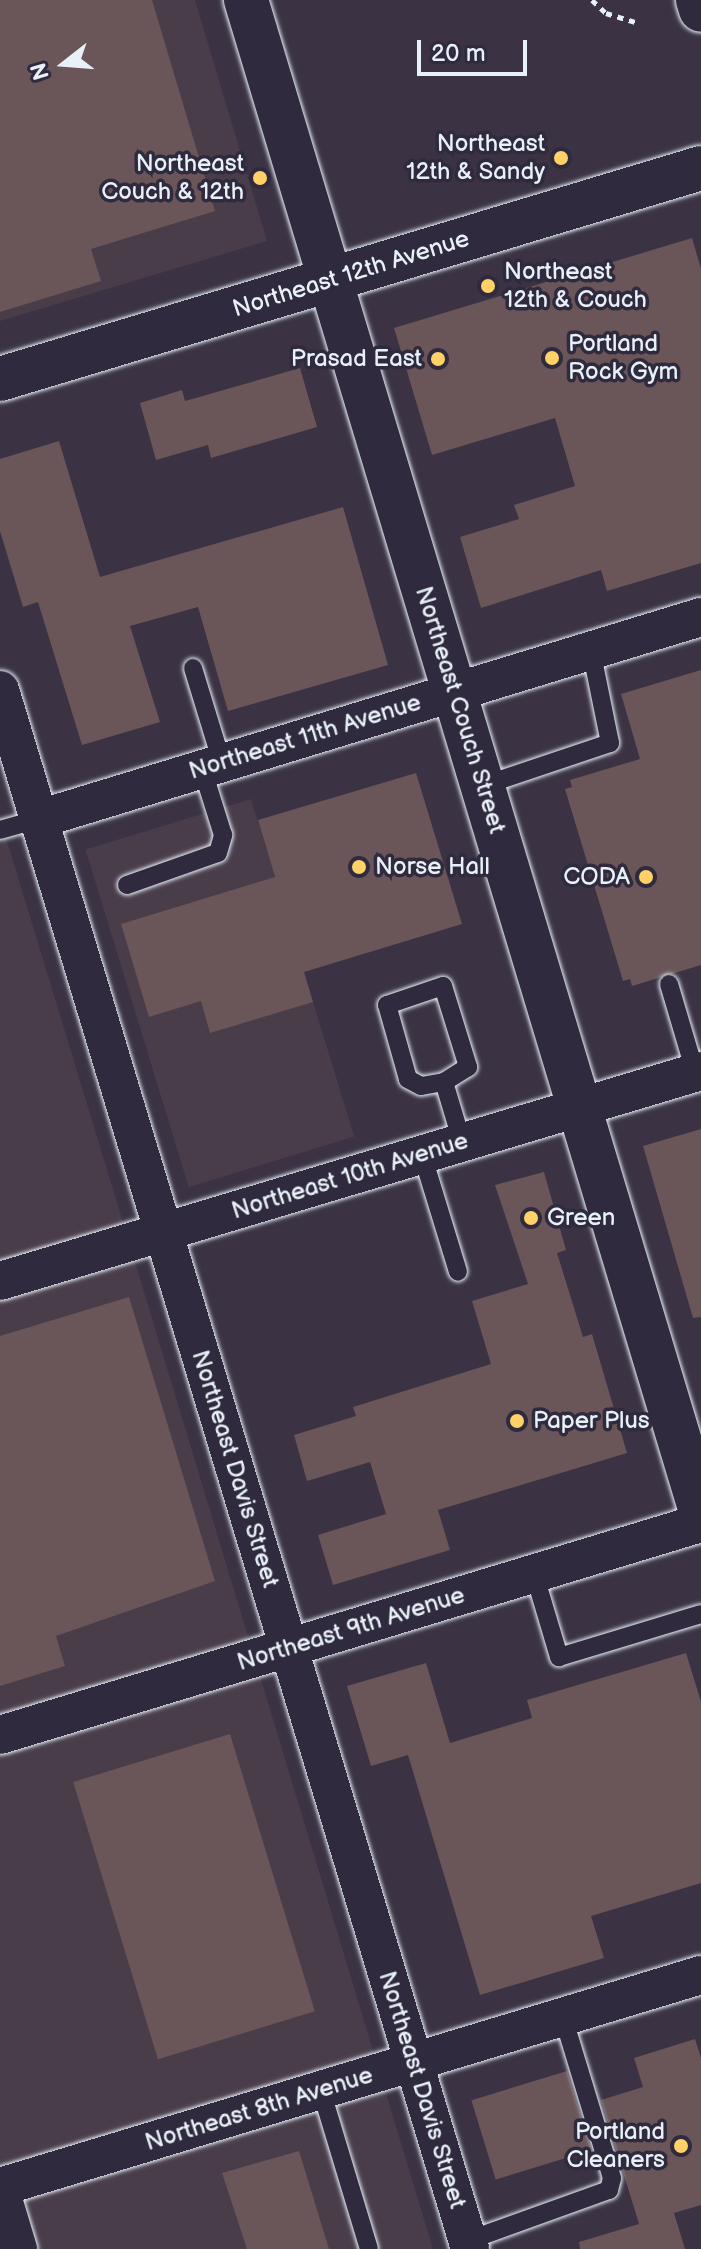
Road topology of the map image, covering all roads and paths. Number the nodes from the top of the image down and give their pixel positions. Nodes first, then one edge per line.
1 (246, 0) edge
2 (592, 0) edge
3 (698, 0) edge
4 (701, 10) edge
5 (636, 22) dead end
6 (701, 168) edge
7 (331, 281) junction
8 (0, 379) edge
9 (701, 617) edge
10 (591, 650) junction
11 (193, 668) dead end
12 (0, 690) edge
13 (454, 692) junction
14 (212, 766) junction
15 (482, 786) junction
16 (39, 819) junction
17 (0, 830) edge
18 (127, 885) dead end
19 (669, 984) dead end
20 (698, 1072) edge
21 (444, 1082) junction
22 (579, 1107) junction
23 (462, 1142) junction
24 (422, 1154) junction
25 (164, 1232) junction
26 (458, 1272) dead end
27 (0, 1281) edge
28 (701, 1512) edge
29 (701, 1523) edge
30 (534, 1573) junction
31 (701, 1614) edge
32 (289, 1648) junction
33 (0, 1735) edge
34 (700, 1977) edge
35 (563, 2017) junction
36 (413, 2062) junction
37 (321, 2090) junction
38 (0, 2188) edge
39 (468, 2245) edge
40 (18, 2249) edge
41 (369, 2249) edge

1 - 7 main road, Northeast Couch Street
2 - 5 path
3 - 4 main road
6 - 7 main road, Northeast 12th Avenue
7 - 8 main road, Northeast 12th Avenue
7 - 13 main road, Northeast Couch Street
9 - 10 street, Northeast 11th Avenue
10 - 13 street, Northeast 11th Avenue
10 - 15 lane
11 - 14 lane
12 - 16 street, Northeast Davis Street
13 - 14 street, Northeast 11th Avenue
13 - 15 main road, Northeast Couch Street
14 - 16 street, Northeast 11th Avenue
14 - 18 lane
15 - 22 main road, Northeast Couch Street
16 - 17 lane, Northeast 11th Avenue
16 - 25 street, Northeast Davis Street
19 - 20 lane
20 - 22 street, Northeast 10th Avenue
21 - 21 lane
21 - 23 lane
22 - 23 street, Northeast 10th Avenue
22 - 28 main road, Northeast Couch Street
23 - 24 street, Northeast 10th Avenue
24 - 25 street, Northeast 10th Avenue
24 - 26 lane
25 - 27 street, Northeast 10th Avenue
25 - 32 street, Northeast Davis Street
29 - 30 street, Northeast 9th Avenue
30 - 31 lane
30 - 32 street, Northeast 9th Avenue
32 - 33 street, Northeast 9th Avenue
32 - 36 street, Northeast Davis Street
34 - 35 street, Northeast 8th Avenue
35 - 36 street, Northeast 8th Avenue
35 - 39 lane
36 - 37 street, Northeast 8th Avenue
36 - 39 street, Northeast Davis Street
37 - 38 street, Northeast 8th Avenue
37 - 41 lane
38 - 40 street

